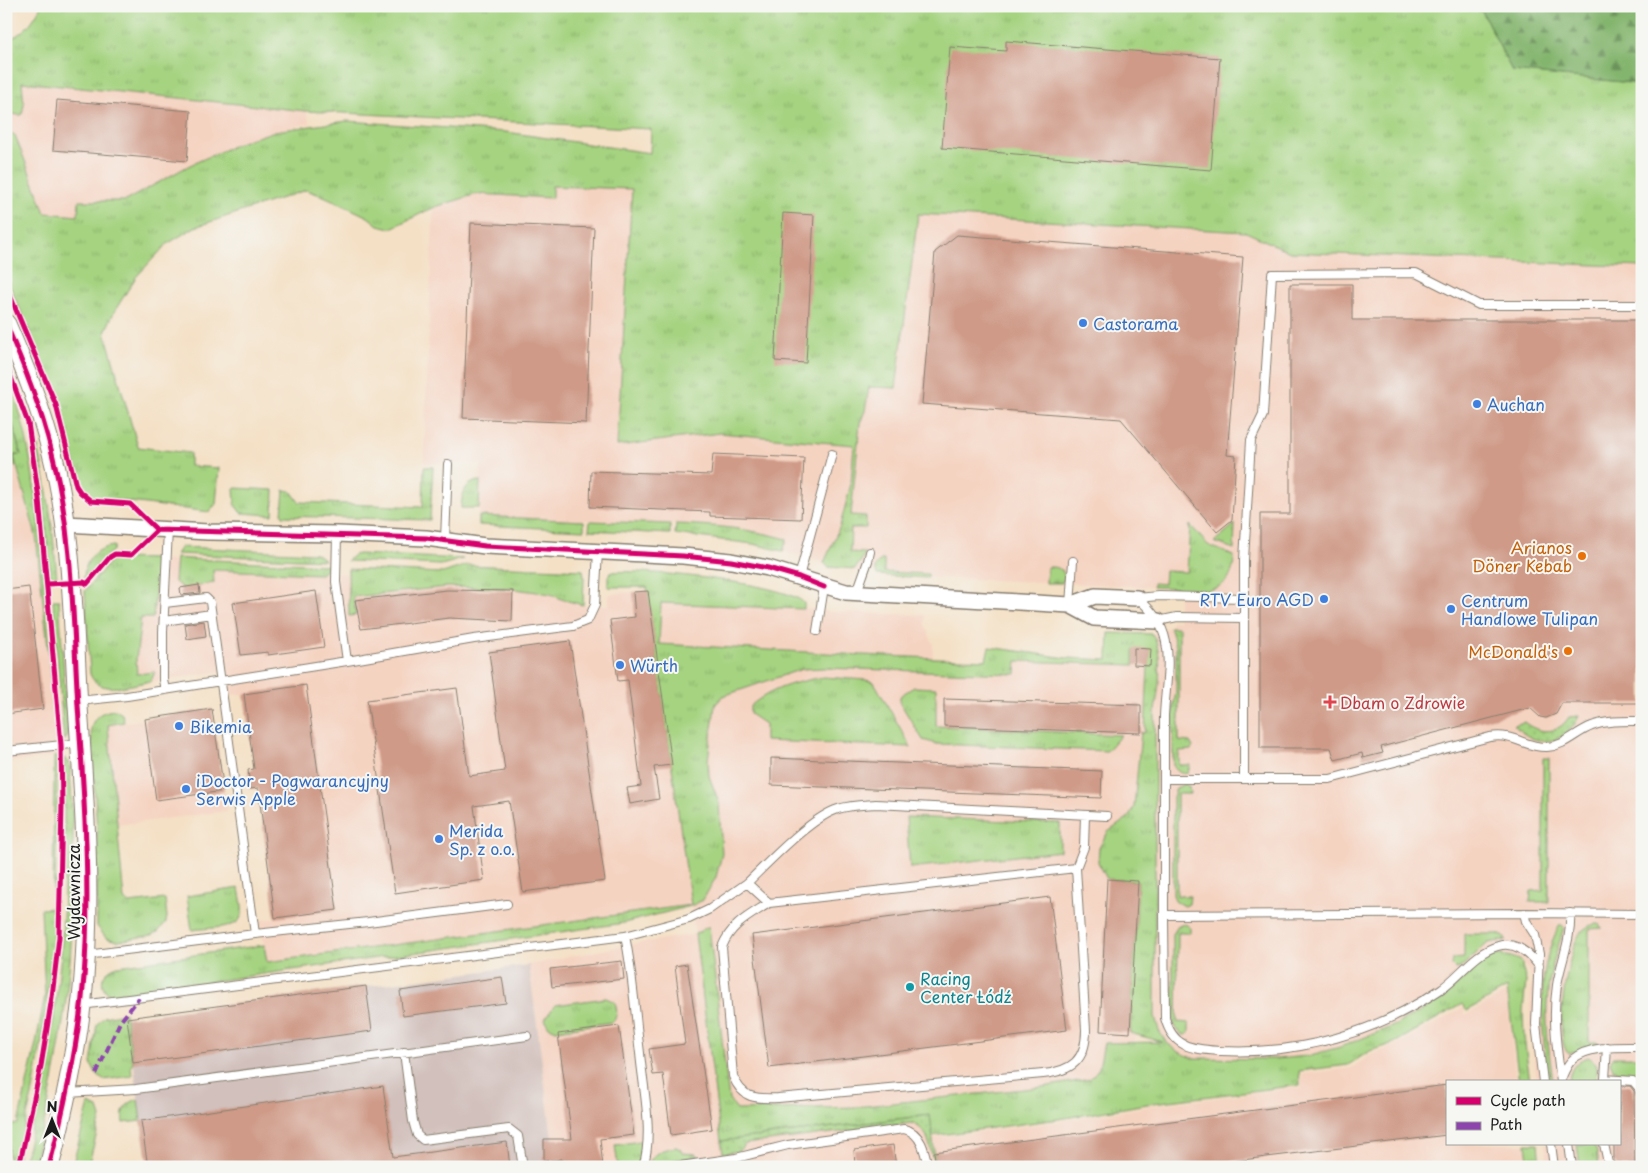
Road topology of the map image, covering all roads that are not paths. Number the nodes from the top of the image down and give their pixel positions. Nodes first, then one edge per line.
1 (1642, 305) edge
2 (6, 324) edge
3 (832, 454) dead end
4 (448, 464) dead end
5 (66, 524) junction
6 (168, 530) junction
7 (337, 534) junction
8 (445, 540) junction
9 (598, 551) junction
10 (870, 552) dead end
11 (1074, 561) dead end
12 (799, 577) junction
13 (824, 586) junction
14 (857, 592) junction
15 (1137, 598) junction
16 (1244, 598) junction
17 (165, 603) junction
18 (1070, 605) junction
19 (211, 614) junction
20 (1244, 618) junction
21 (164, 621) junction
22 (1158, 621) junction
23 (816, 631) dead end
24 (346, 661) junction
25 (220, 681) junction
26 (165, 690) junction
27 (78, 701) junction
28 (1642, 721) edge
29 (81, 743) junction
30 (6, 751) edge
31 (1165, 779) junction
32 (1244, 780) junction
33 (1085, 815) junction
34 (1107, 816) dead end
35 (1076, 868) junction
36 (747, 883) junction
37 (769, 903) junction
38 (508, 904) dead end
39 (1524, 913) junction
40 (1570, 913) junction
41 (1642, 914) edge
42 (1164, 915) junction
43 (255, 934) junction
44 (625, 936) junction
45 (86, 955) junction
46 (1539, 966) junction
47 (82, 1004) junction
48 (527, 1036) dead end
49 (1607, 1048) junction
50 (1642, 1048) edge
51 (404, 1052) junction
52 (1543, 1080) edge
53 (1561, 1080) edge
54 (1605, 1080) edge
55 (1620, 1081) edge
56 (67, 1093) junction
57 (1551, 1146) edge
58 (1569, 1146) edge
59 (1604, 1146) edge
60 (49, 1167) edge
61 (523, 1167) edge
62 (643, 1167) edge
63 (673, 1167) edge
64 (928, 1167) edge
65 (1554, 1167) edge
66 (1572, 1167) edge
67 (1613, 1167) edge
68 (1641, 1167) edge

1 - 16 lane
2 - 5 street, Wydawnicza
3 - 12 lane
4 - 8 lane
5 - 6 street
5 - 27 street, Wydawnicza
6 - 7 street
6 - 17 lane
7 - 8 street
7 - 24 lane
8 - 9 street
9 - 12 street
9 - 24 lane
10 - 14 lane
11 - 18 lane
12 - 13 street
13 - 14 street
13 - 23 lane
14 - 18 street
15 - 16 lane
15 - 18 street
15 - 22 lane
16 - 20 lane
17 - 19 lane
17 - 21 lane
18 - 22 street
19 - 21 lane
19 - 25 lane
20 - 22 lane
20 - 32 lane
21 - 26 lane
22 - 31 lane
24 - 25 lane
25 - 26 lane
25 - 43 lane
26 - 27 lane
27 - 29 street, Wydawnicza
28 - 32 lane
29 - 30 lane
29 - 45 street, Wydawnicza
31 - 32 lane
31 - 42 lane
33 - 34 lane
33 - 35 lane
33 - 36 lane
35 - 37 lane
35 - 37 lane
36 - 37 lane
36 - 44 lane
38 - 43 lane
39 - 40 lane
39 - 42 lane
39 - 46 lane
40 - 41 lane
40 - 53 lane
42 - 46 lane
43 - 45 lane
44 - 47 lane
44 - 62 lane
45 - 47 street, Wydawnicza
46 - 52 lane
47 - 56 street, Wydawnicza
48 - 51 lane
49 - 50 lane
49 - 53 lane
49 - 54 lane
51 - 56 lane
51 - 61 lane
55 - 68 lane
56 - 60 street, Wydawnicza
57 - 65 lane
58 - 66 lane
59 - 67 lane
63 - 64 lane

